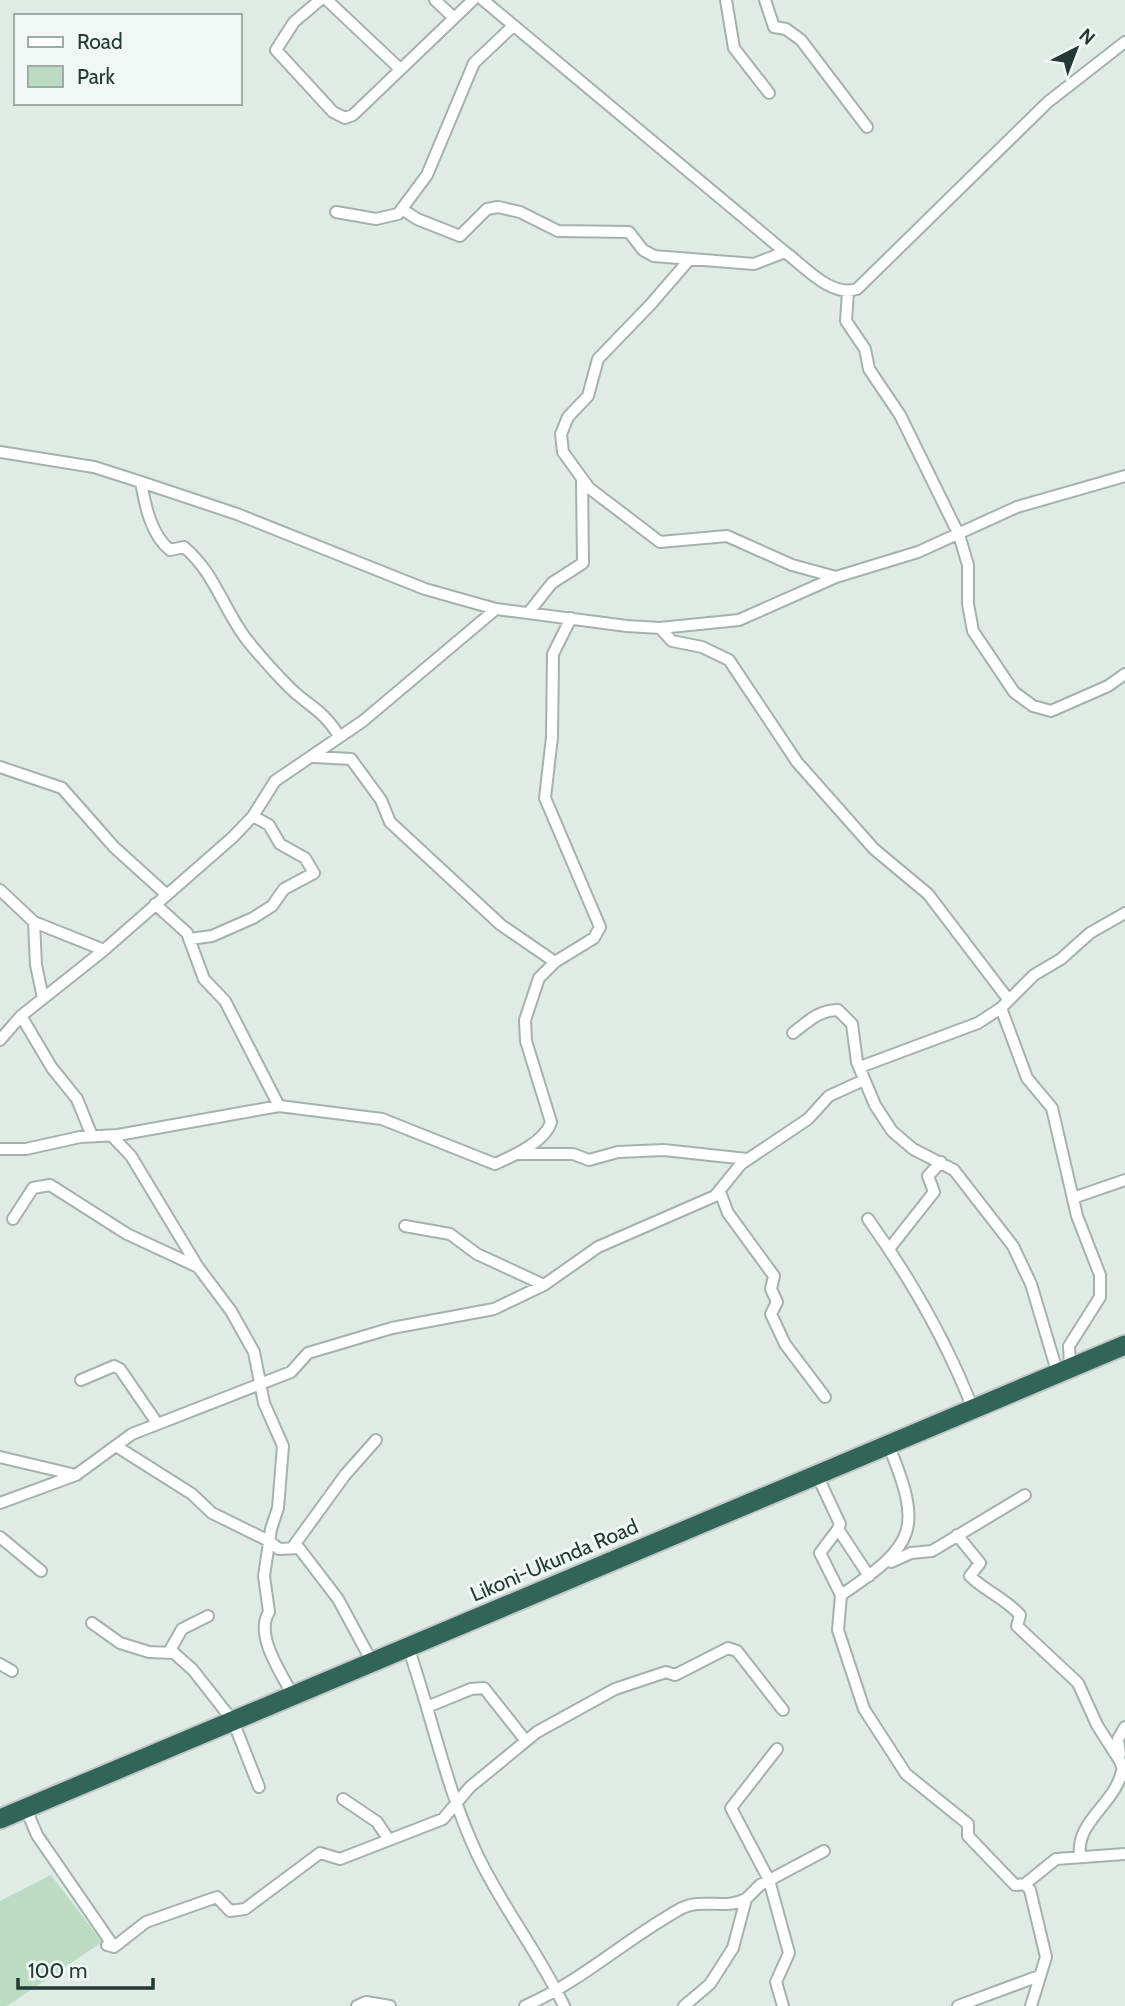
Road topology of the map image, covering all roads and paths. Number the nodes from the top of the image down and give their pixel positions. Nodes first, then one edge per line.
1 (320, 0) edge
2 (327, 0) edge
3 (435, 0) edge
4 (473, 0) edge
5 (483, 0) edge
6 (726, 0) edge
7 (765, 0) edge
8 (453, 18) junction
9 (512, 27) junction
10 (1125, 42) edge
11 (399, 68) junction
12 (769, 93) dead end
13 (867, 127) dead end
14 (402, 209) junction
15 (336, 212) dead end
16 (785, 252) junction
17 (689, 260) junction
18 (848, 292) junction
19 (0, 452) edge
20 (1125, 477) edge
21 (582, 480) junction
22 (141, 482) junction
23 (959, 535) junction
24 (836, 577) junction
25 (496, 609) junction
26 (529, 612) junction
27 (570, 618) junction
28 (660, 628) junction
29 (1125, 674) edge
30 (339, 736) junction
31 (313, 757) junction
32 (0, 766) edge
33 (253, 816) junction
34 (0, 890) edge
35 (167, 895) junction
36 (155, 904) junction
37 (1125, 914) edge
38 (34, 922) junction
39 (190, 939) junction
40 (104, 950) junction
41 (555, 962) junction
42 (43, 999) junction
43 (1005, 1003) junction
44 (21, 1017) junction
45 (793, 1033) dead end
46 (0, 1040) edge
47 (860, 1067) junction
48 (864, 1080) junction
49 (279, 1105) junction
50 (92, 1136) junction
51 (112, 1136) junction
52 (0, 1149) edge
53 (516, 1154) junction
54 (747, 1159) junction
55 (941, 1162) junction
56 (1121, 1181) edge
57 (720, 1192) junction
58 (1125, 1194) edge
59 (1073, 1198) junction
60 (13, 1219) dead end
61 (868, 1219) dead end
62 (405, 1226) dead end
63 (889, 1249) junction
64 (198, 1267) junction
65 (544, 1285) junction
66 (1125, 1345) edge
67 (1064, 1369) junction
68 (81, 1380) dead end
69 (259, 1384) junction
70 (825, 1397) dead end
71 (973, 1409) junction
72 (157, 1423) junction
73 (376, 1440) dead end
74 (888, 1444) junction
75 (116, 1446) junction
76 (0, 1457) edge
77 (76, 1475) junction
78 (817, 1475) junction
79 (1025, 1495) dead end
80 (0, 1503) edge
81 (838, 1529) junction
82 (957, 1535) junction
83 (0, 1537) edge
84 (269, 1541) junction
85 (292, 1548) junction
86 (885, 1564) junction
87 (41, 1571) dead end
88 (869, 1576) junction
89 (841, 1595) junction
90 (208, 1616) dead end
91 (92, 1623) dead end
92 (408, 1647) junction
93 (169, 1652) junction
94 (372, 1662) junction
95 (0, 1664) edge
96 (12, 1671) dead end
97 (293, 1696) junction
98 (426, 1707) junction
99 (783, 1710) dead end
100 (233, 1721) junction
101 (1125, 1727) edge
102 (526, 1741) junction
103 (776, 1749) dead end
104 (1122, 1764) edge
105 (259, 1787) dead end
106 (343, 1799) dead end
107 (456, 1805) junction
108 (26, 1809) junction
109 (0, 1819) edge
110 (389, 1840) junction
111 (824, 1851) dead end
112 (1125, 1854) edge
113 (1080, 1855) junction
114 (769, 1880) junction
115 (1026, 1884) junction
116 (746, 1899) junction
117 (1039, 1976) junction
118 (557, 1992) junction
119 (358, 2006) edge
120 (390, 2006) edge
121 (524, 2006) edge
122 (564, 2006) edge
123 (684, 2006) edge
124 (783, 2006) edge
125 (958, 2006) edge
126 (1031, 2006) edge

1 - 11 street
2 - 11 street
3 - 8 street
4 - 8 street
5 - 9 street
6 - 12 street
7 - 13 street
8 - 11 street
9 - 14 street
9 - 16 street
10 - 18 street
14 - 15 street
14 - 17 street
16 - 17 street
16 - 18 street
17 - 21 street
18 - 23 street
19 - 22 street
20 - 23 street
21 - 24 street
21 - 26 street
22 - 25 street
22 - 30 street
23 - 24 street
23 - 29 street
24 - 28 street
25 - 26 street
25 - 30 street
26 - 27 street
27 - 28 street
27 - 41 street
28 - 43 street
30 - 31 street
31 - 33 street
31 - 41 street
32 - 35 street
33 - 35 street
33 - 39 street
34 - 38 street
35 - 36 street
36 - 39 street
36 - 40 street
37 - 43 street
38 - 40 street
38 - 42 street
39 - 49 street
40 - 42 street
41 - 53 street
42 - 44 street
43 - 47 street
43 - 59 street
44 - 46 street
44 - 50 street
45 - 47 street
47 - 48 street
48 - 54 street
48 - 55 street
49 - 51 street
49 - 53 street
50 - 51 street
50 - 52 street
51 - 64 street
53 - 54 street
54 - 57 street
55 - 63 street
55 - 67 street
56 - 58 street
56 - 59 street
57 - 65 street
57 - 70 street
59 - 67 street
60 - 64 street
61 - 63 street
62 - 65 street
63 - 71 street
64 - 69 street
65 - 69 street
66 - 67 highway, Likoni-Ukunda Road
67 - 71 highway, Likoni-Ukunda Road
68 - 72 street
69 - 72 street
69 - 84 street
71 - 74 highway, Likoni-Ukunda Road
72 - 75 street
73 - 85 street
74 - 78 highway, Likoni-Ukunda Road
74 - 86 street
75 - 77 street
75 - 84 street
76 - 77 street
77 - 80 street
78 - 81 street
78 - 92 highway, Likoni-Ukunda Road
79 - 82 street
81 - 88 street
81 - 89 street
82 - 86 street
82 - 104 street
83 - 87 street
84 - 85 street
84 - 97 street
85 - 94 street
86 - 88 street
88 - 89 street
89 - 115 street
90 - 93 street
91 - 93 street
92 - 94 highway, Likoni-Ukunda Road
92 - 98 street
93 - 100 street
94 - 97 highway, Likoni-Ukunda Road
95 - 96 street
97 - 100 highway, Likoni-Ukunda Road
98 - 102 street
98 - 107 street
99 - 102 street
100 - 105 street
100 - 108 highway, Likoni-Ukunda Road
101 - 104 street
102 - 107 street
103 - 114 street
104 - 113 street
106 - 110 street
107 - 110 street
107 - 118 street
108 - 109 highway, Likoni-Ukunda Road
108 - 110 street
111 - 114 street
112 - 113 street
113 - 115 street
114 - 116 street
114 - 124 street
115 - 117 street
116 - 118 street
116 - 123 street
117 - 125 street
117 - 126 street
118 - 121 street
118 - 122 street
119 - 120 street

